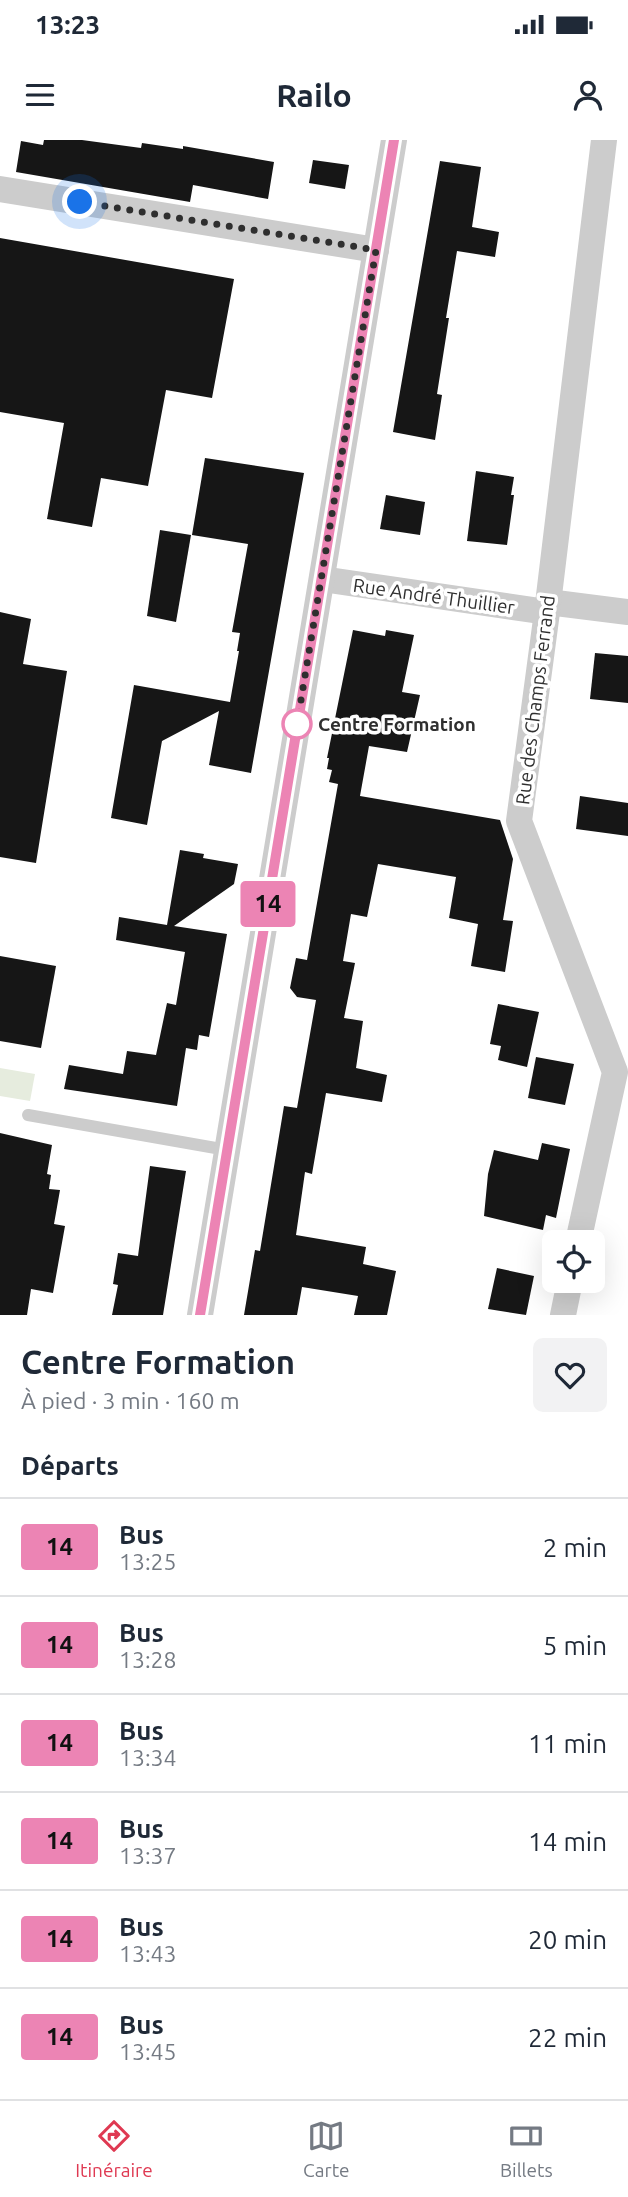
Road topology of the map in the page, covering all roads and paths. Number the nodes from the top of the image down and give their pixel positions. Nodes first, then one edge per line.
1 (394, 140) edge
2 (604, 140) edge
3 (0, 189) edge
4 (376, 250) junction
5 (322, 579) junction
6 (548, 607) junction
7 (628, 612) edge
8 (28, 1115) dead end
9 (227, 1150) junction
10 (581, 1230) edge
11 (568, 1293) edge
12 (200, 1315) edge
13 (563, 1315) edge

1 - 4 street
2 - 6 street, Rue des Champs Ferrand
3 - 4 street
4 - 5 street
5 - 6 street, Rue André Thuillier
5 - 9 street
6 - 7 street, Rue André Thuillier
6 - 10 street, Rue des Champs Ferrand
8 - 9 lane
9 - 12 street
11 - 13 street

